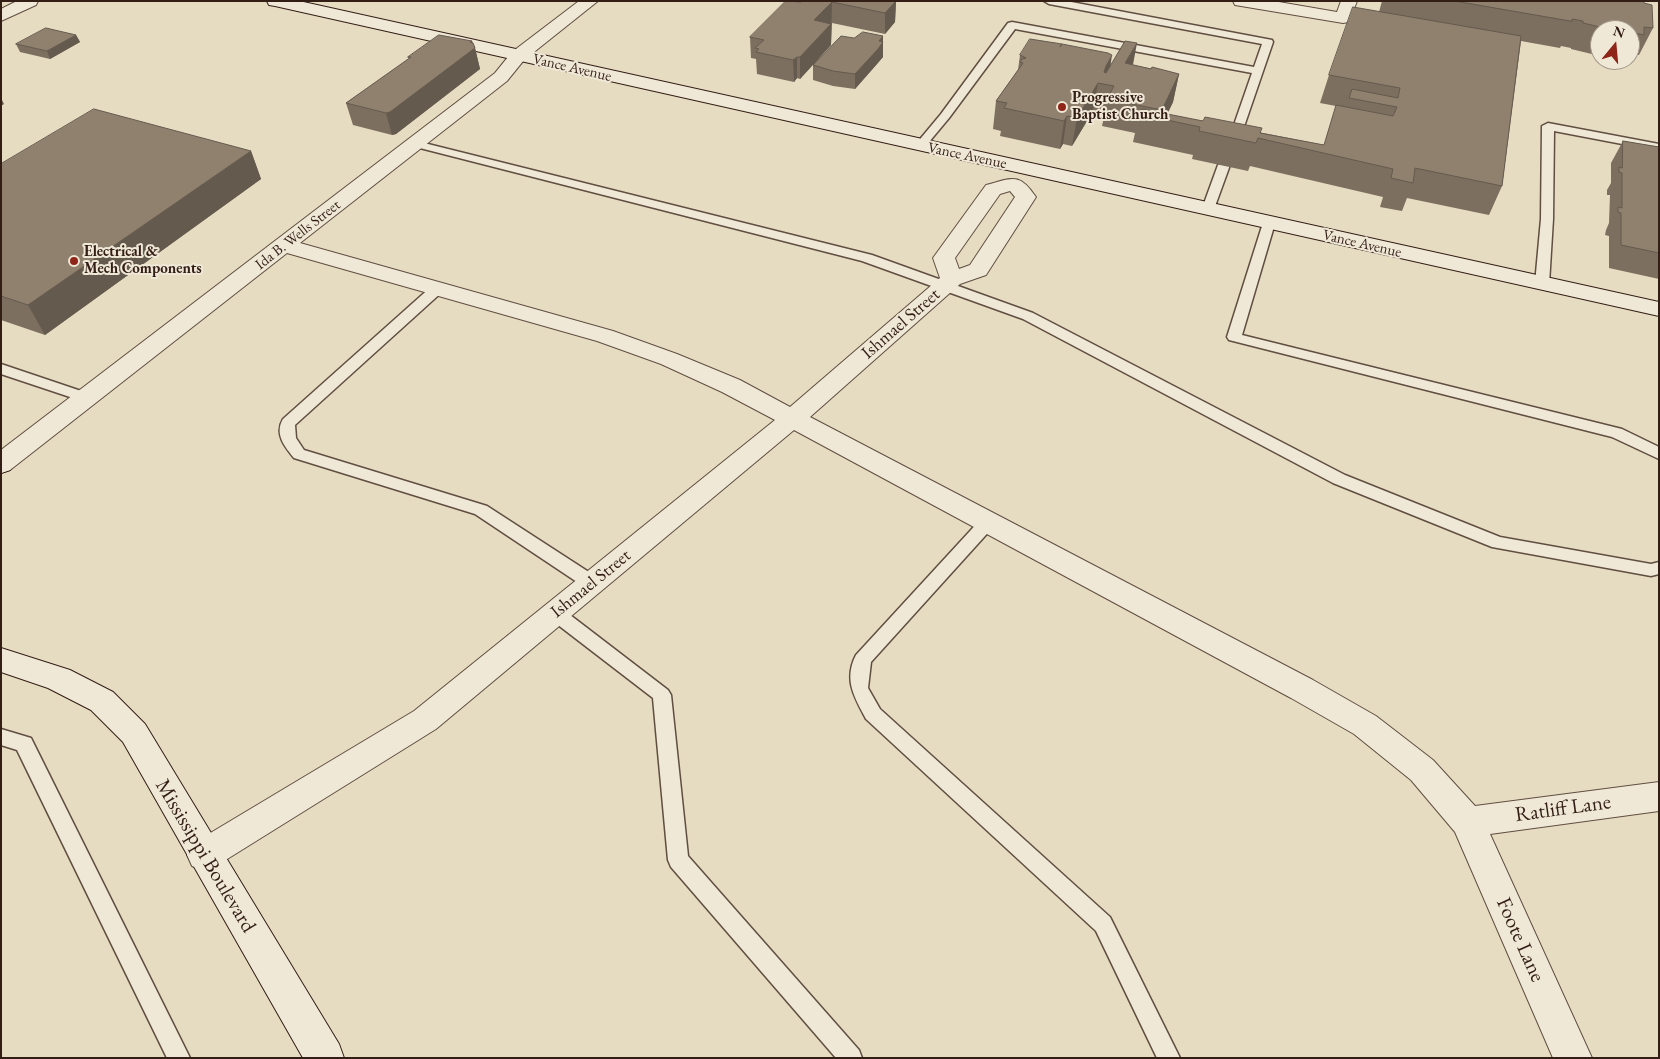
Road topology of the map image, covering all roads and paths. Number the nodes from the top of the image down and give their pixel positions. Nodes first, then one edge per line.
1 (30, 1) edge
2 (275, 1) edge
3 (590, 1) edge
4 (1049, 1) edge
5 (1241, 1) edge
6 (1349, 1) edge
7 (1, 16) edge
8 (518, 56) junction
9 (1258, 71) junction
10 (416, 144) junction
11 (920, 146) junction
12 (1659, 148) edge
13 (1231, 152) edge
14 (1224, 165) edge
15 (1018, 176) junction
16 (1208, 209) junction
17 (1269, 223) junction
18 (285, 246) junction
19 (949, 282) junction
20 (1542, 284) junction
21 (438, 289) junction
22 (1659, 309) edge
23 (1, 369) edge
24 (88, 398) junction
25 (793, 418) junction
26 (1659, 454) edge
27 (2, 464) edge
28 (988, 522) junction
29 (1659, 568) edge
30 (592, 583) junction
31 (555, 613) junction
32 (1, 660) edge
33 (1, 737) edge
34 (1659, 796) edge
35 (1468, 822) junction
36 (204, 855) junction
37 (178, 1058) edge
38 (325, 1058) edge
39 (851, 1058) edge
40 (1168, 1058) edge
41 (1573, 1058) edge

1 - 7 street
2 - 8 street, Vance Avenue
3 - 8 street, Ida B. Wells Street
4 - 9 lane
5 - 6 street
8 - 10 street, Ida B. Wells Street
8 - 11 street, Vance Avenue
9 - 11 lane
9 - 13 lane
10 - 18 street, Ida B. Wells Street
10 - 19 lane
11 - 15 street, Vance Avenue
12 - 20 lane
14 - 16 lane
15 - 16 street, Vance Avenue
15 - 19 street, Ishmael Street
15 - 19 street, Ishmael Street
16 - 17 street, Vance Avenue
17 - 20 street, Vance Avenue
17 - 26 lane
18 - 21 street, Foote Lane
18 - 24 street, Ida B. Wells Street
19 - 25 street, Ishmael Street
19 - 29 lane
20 - 22 street, Vance Avenue
21 - 25 street, Foote Lane
21 - 30 lane
23 - 24 lane
24 - 27 street, Ida B. Wells Street
25 - 28 street, Foote Lane
25 - 30 street, Ishmael Street
28 - 35 street, Foote Lane
28 - 40 lane
30 - 31 street, Ishmael Street
31 - 36 street, Ishmael Street
31 - 39 lane
32 - 36 street, Mississippi Boulevard
33 - 37 lane
34 - 35 street, Ratliff Lane
35 - 41 street, Foote Lane
36 - 38 street, Mississippi Boulevard

